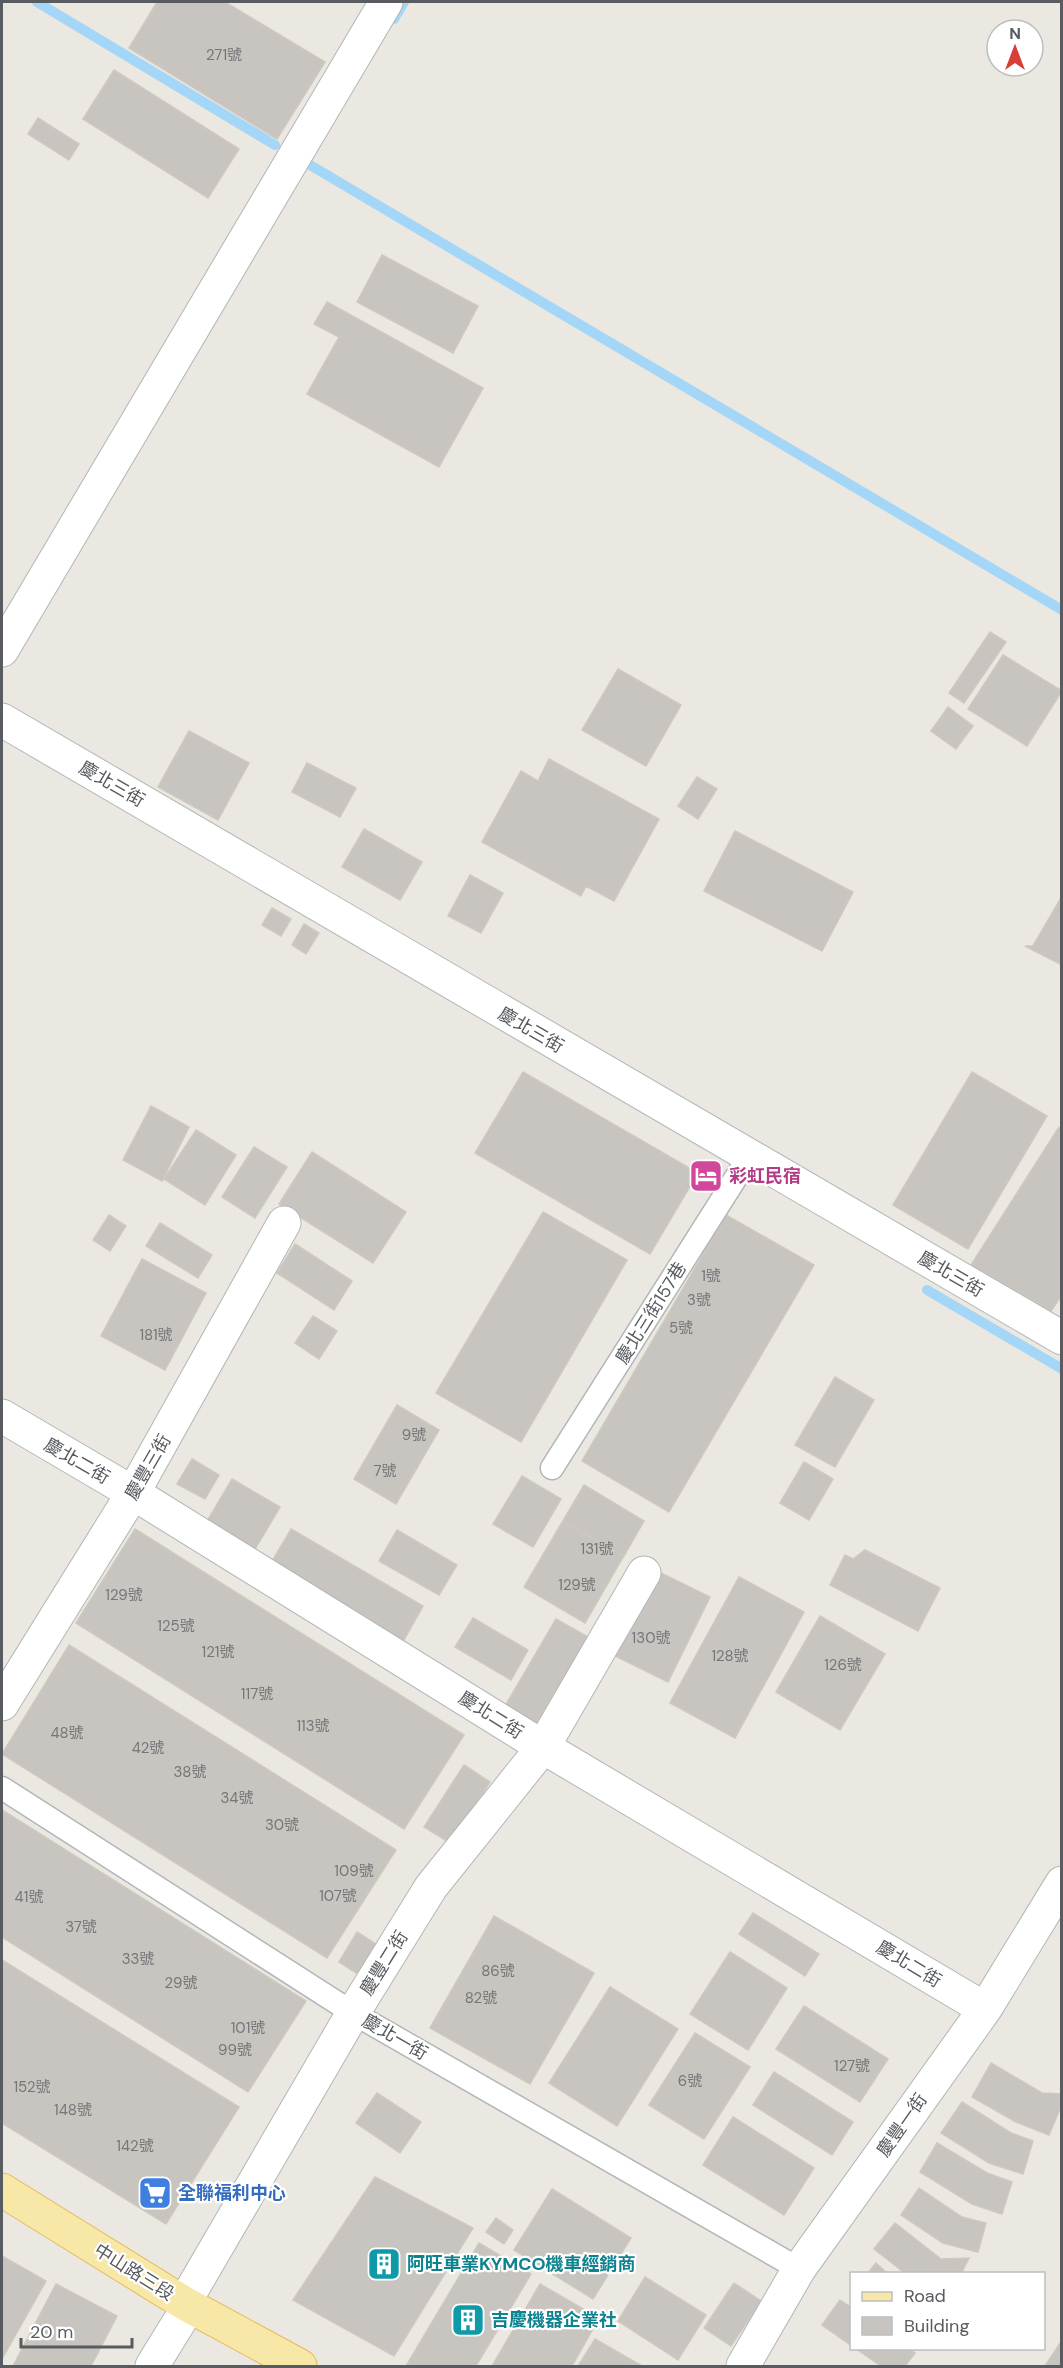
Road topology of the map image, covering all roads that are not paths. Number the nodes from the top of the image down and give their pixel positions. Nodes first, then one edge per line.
1 (386, 2) edge
2 (2, 650) edge
3 (2, 720) edge
4 (749, 1157) junction
5 (284, 1223) dead end
6 (1062, 1338) edge
7 (2, 1416) edge
8 (552, 1468) dead end
9 (133, 1493) junction
10 (644, 1573) dead end
11 (2, 1704) edge
12 (543, 1747) junction
13 (2, 1788) edge
14 (1062, 1883) edge
15 (985, 2009) junction
16 (353, 2013) junction
17 (2, 2190) edge
18 (799, 2269) junction
19 (184, 2303) junction
20 (152, 2367) edge
21 (300, 2367) edge
22 (743, 2367) edge

1 - 2 street
3 - 4 street, 慶北三街
4 - 6 street, 慶北三街
4 - 8 lane, 慶北三街157巷
5 - 9 street, 慶豐三街
7 - 9 street, 慶北二街
9 - 11 street, 慶豐三街
9 - 12 street, 慶北二街
10 - 12 street, 慶豐二街
12 - 15 street, 慶北二街
12 - 16 street, 慶豐二街
13 - 16 lane, 慶北一街
14 - 15 street, 慶豐一街
15 - 18 street, 慶豐一街
16 - 18 lane, 慶北一街
16 - 19 street, 慶豐二街
17 - 19 main road, 中山路三段
18 - 22 street, 慶豐一街
19 - 20 street, 慶豐二街
19 - 21 main road, 中山路三段

